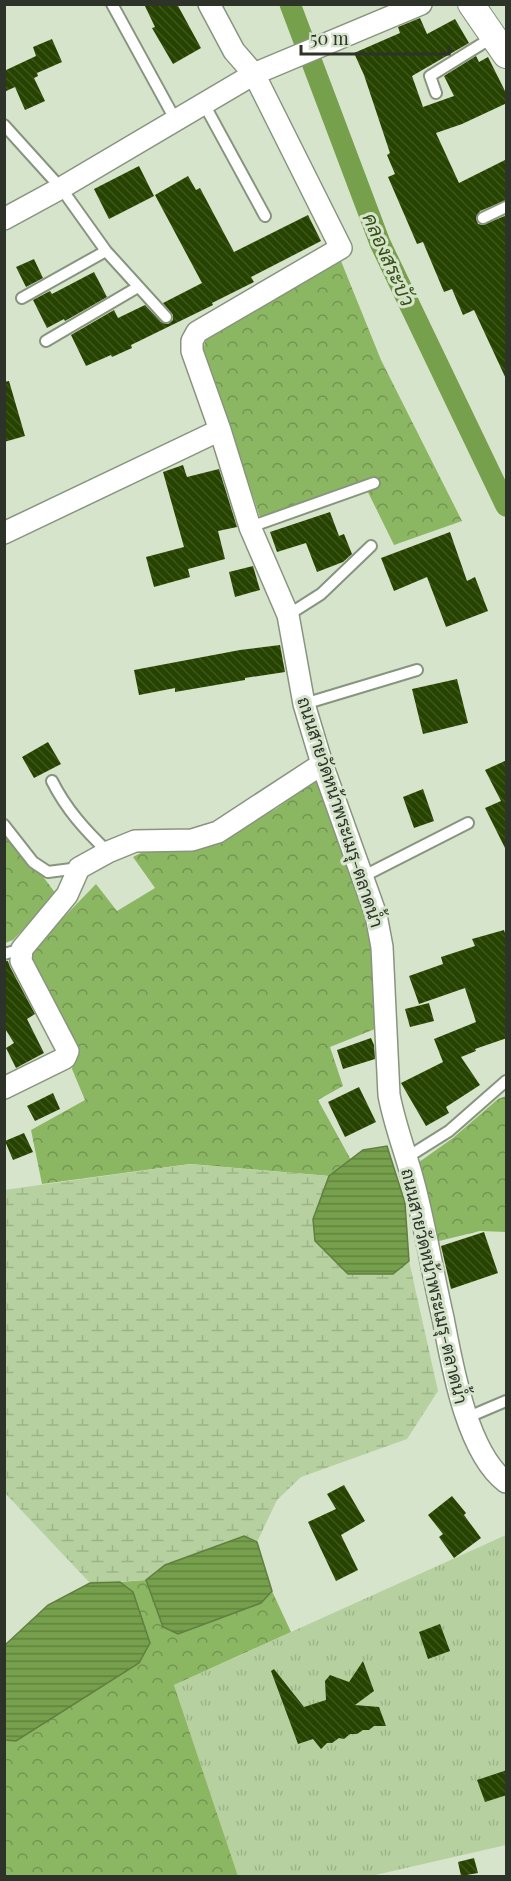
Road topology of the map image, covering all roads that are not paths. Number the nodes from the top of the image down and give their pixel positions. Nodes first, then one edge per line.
1 (112, 4) edge
2 (209, 4) edge
3 (421, 4) edge
4 (471, 4) edge
5 (502, 48) edge
6 (260, 71) junction
7 (436, 93) dead end
8 (204, 104) junction
9 (176, 121) junction
10 (4, 125) edge
11 (61, 188) junction
12 (507, 207) edge
13 (265, 216) dead end
14 (483, 218) dead end
15 (4, 219) edge
16 (106, 251) junction
17 (138, 287) junction
18 (22, 298) dead end
19 (166, 317) dead end
20 (46, 341) dead end
21 (220, 430) junction
22 (374, 483) dead end
23 (250, 527) junction
24 (4, 533) edge
25 (370, 546) dead end
26 (288, 615) junction
27 (417, 670) dead end
28 (304, 704) junction
29 (322, 764) junction
30 (52, 781) dead end
31 (468, 823) dead end
32 (4, 825) edge
33 (108, 852) junction
34 (79, 868) junction
35 (362, 877) junction
36 (13, 952) edge
37 (507, 1081) edge
38 (4, 1088) edge
39 (406, 1158) junction
40 (507, 1401) edge
41 (466, 1418) junction
42 (507, 1482) edge

1 - 9 lane
2 - 6 street, ถนนสายวัดหน้าพระเมรุ-ตลาดน้ำ
3 - 6 street
4 - 5 street
5 - 7 lane
6 - 8 street
6 - 21 street, ถนนสายวัดหน้าพระเมรุ-ตลาดน้ำ
8 - 9 street
8 - 13 lane
9 - 11 street
10 - 11 lane
11 - 15 street
11 - 16 lane
12 - 14 lane
16 - 17 lane
16 - 18 lane
17 - 19 lane
17 - 20 lane
21 - 23 street, ถนนสายวัดหน้าพระเมรุ-ตลาดน้ำ
21 - 24 street
22 - 23 lane
23 - 26 street, ถนนสายวัดหน้าพระเมรุ-ตลาดน้ำ
25 - 26 lane
26 - 28 street, ถนนสายวัดหน้าพระเมรุ-ตลาดน้ำ
27 - 28 lane
28 - 29 street, ถนนสายวัดหน้าพระเมรุ-ตลาดน้ำ
29 - 33 street
29 - 35 street, ถนนสายวัดหน้าพระเมรุ-ตลาดน้ำ
30 - 33 lane
31 - 35 lane
32 - 34 lane
33 - 34 street
34 - 36 street
35 - 39 street, ถนนสายวัดหน้าพระเมรุ-ตลาดน้ำ
36 - 38 street
37 - 39 lane
39 - 41 street, ถนนสายวัดหน้าพระเมรุ-ตลาดน้ำ
40 - 41 lane
41 - 42 street, ถนนสายวัดหน้าพระเมรุ-ตลาดน้ำ

